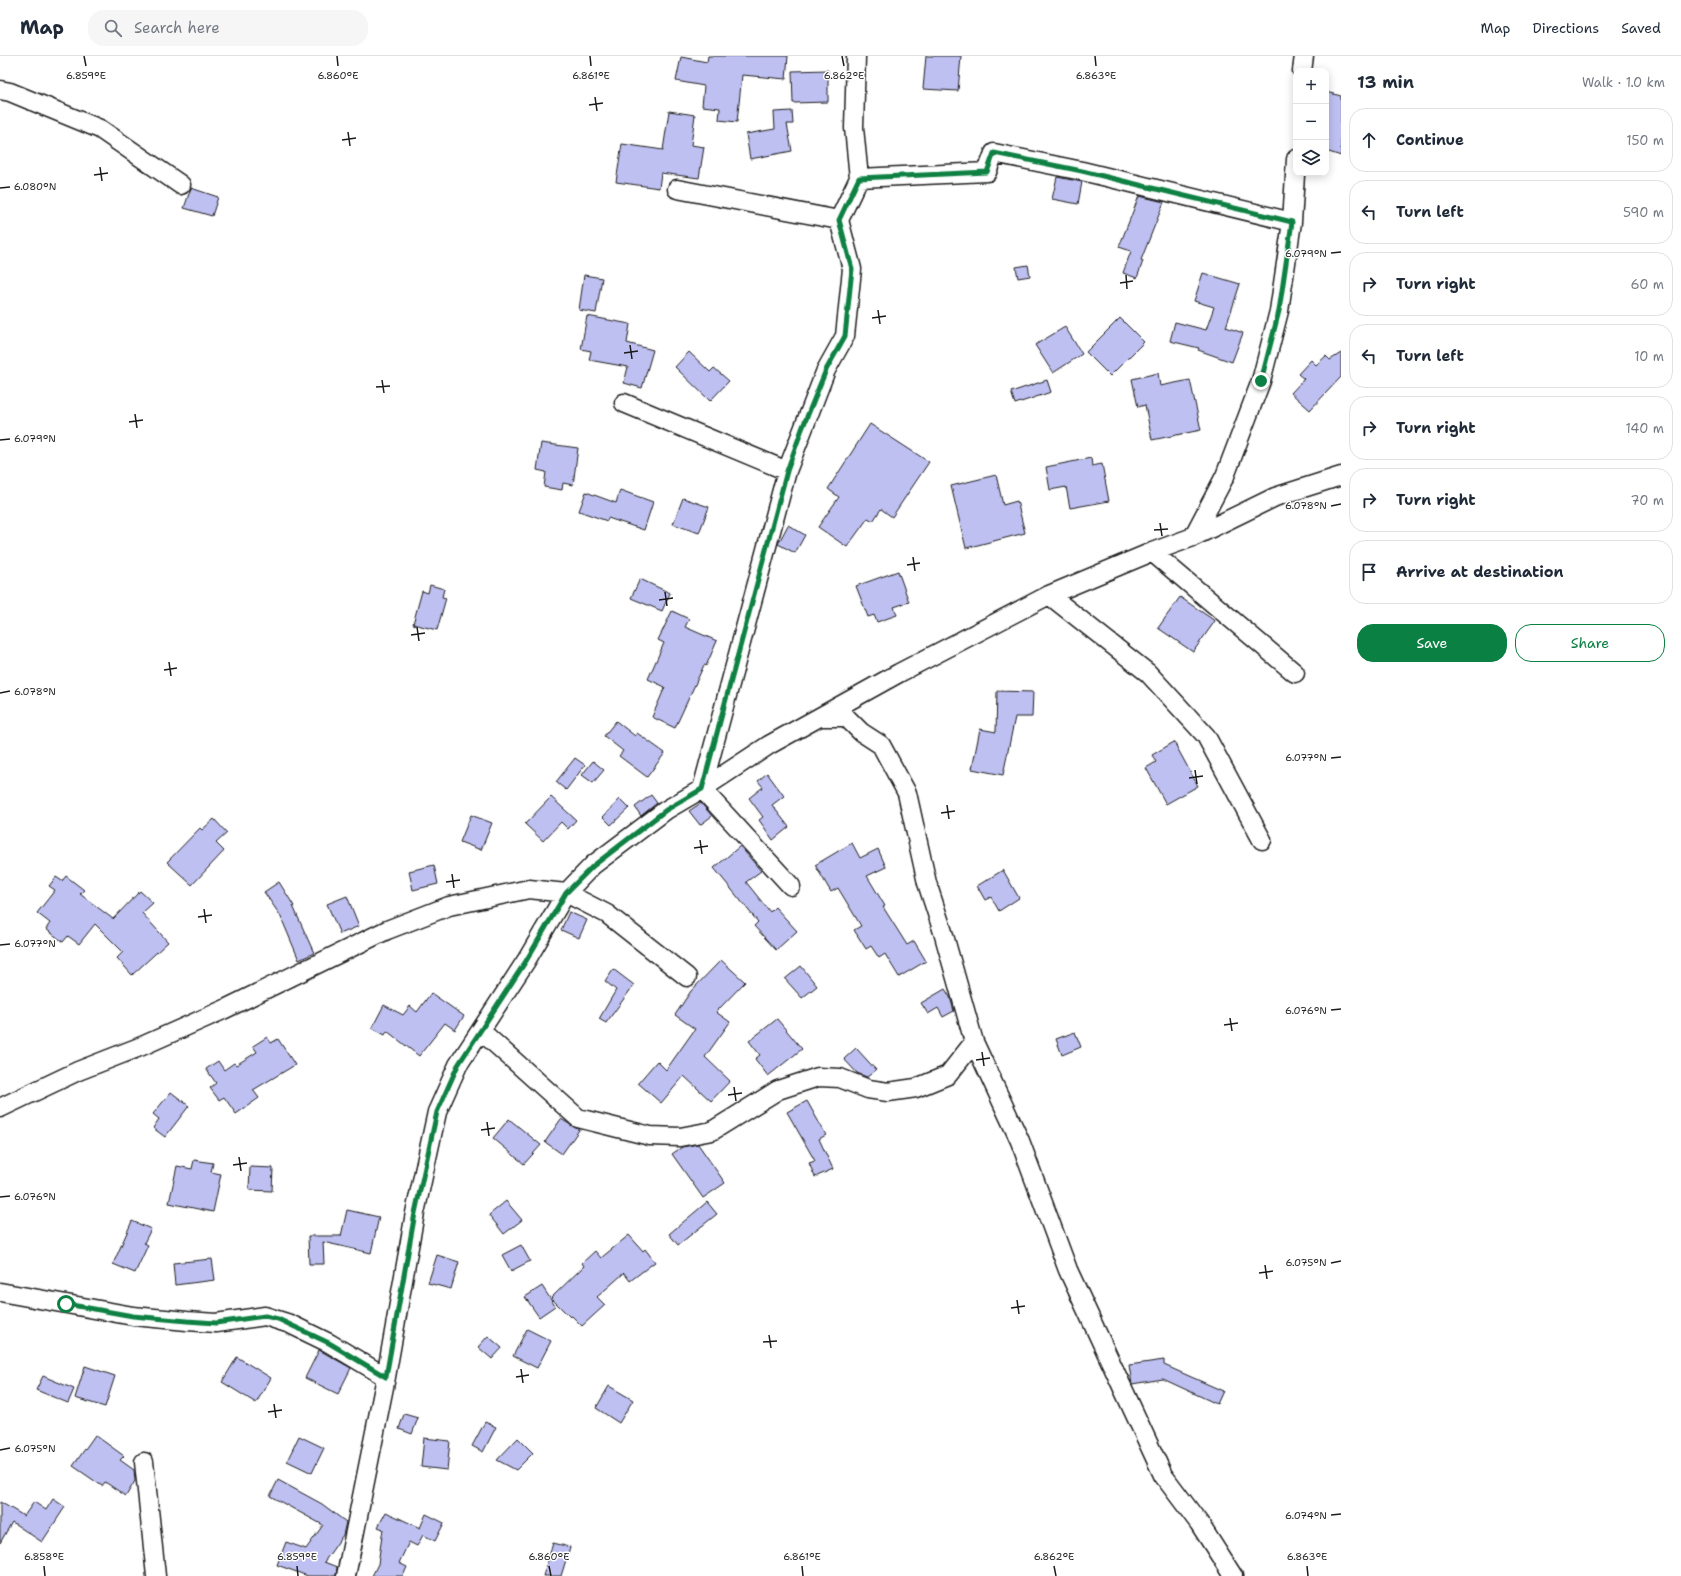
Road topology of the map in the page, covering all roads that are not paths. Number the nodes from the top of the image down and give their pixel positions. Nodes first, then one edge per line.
1 (856, 56) edge
2 (1304, 56) edge
3 (1302, 68) edge
4 (0, 90) edge
5 (1295, 176) edge
6 (859, 178) junction
7 (181, 185) dead end
8 (677, 189) dead end
9 (839, 220) junction
10 (1292, 222) junction
11 (624, 403) dead end
12 (787, 471) junction
13 (1341, 476) edge
14 (1193, 537) junction
15 (1152, 552) junction
16 (1049, 596) junction
17 (1295, 673) dead end
18 (821, 717) junction
19 (702, 789) junction
20 (1262, 840) dead end
21 (792, 886) dead end
22 (566, 893) junction
23 (687, 977) dead end
24 (481, 1031) junction
25 (974, 1042) junction
26 (0, 1108) edge
27 (0, 1292) edge
28 (386, 1377) junction
29 (144, 1462) dead end
30 (156, 1576) edge
31 (346, 1576) edge
32 (1233, 1576) edge

1 - 6 street
2 - 3 street
4 - 7 street
5 - 10 street
6 - 9 street
6 - 10 street
8 - 9 street
9 - 12 street
10 - 14 street
11 - 12 street
12 - 19 street
13 - 14 street
14 - 15 street
15 - 16 street
15 - 17 street
16 - 18 street
16 - 20 street
18 - 19 street
18 - 25 street
19 - 21 street
19 - 22 street
22 - 23 street
22 - 24 street
22 - 26 street
24 - 25 street
24 - 28 street
25 - 32 street
27 - 28 street
28 - 31 street
29 - 30 street

